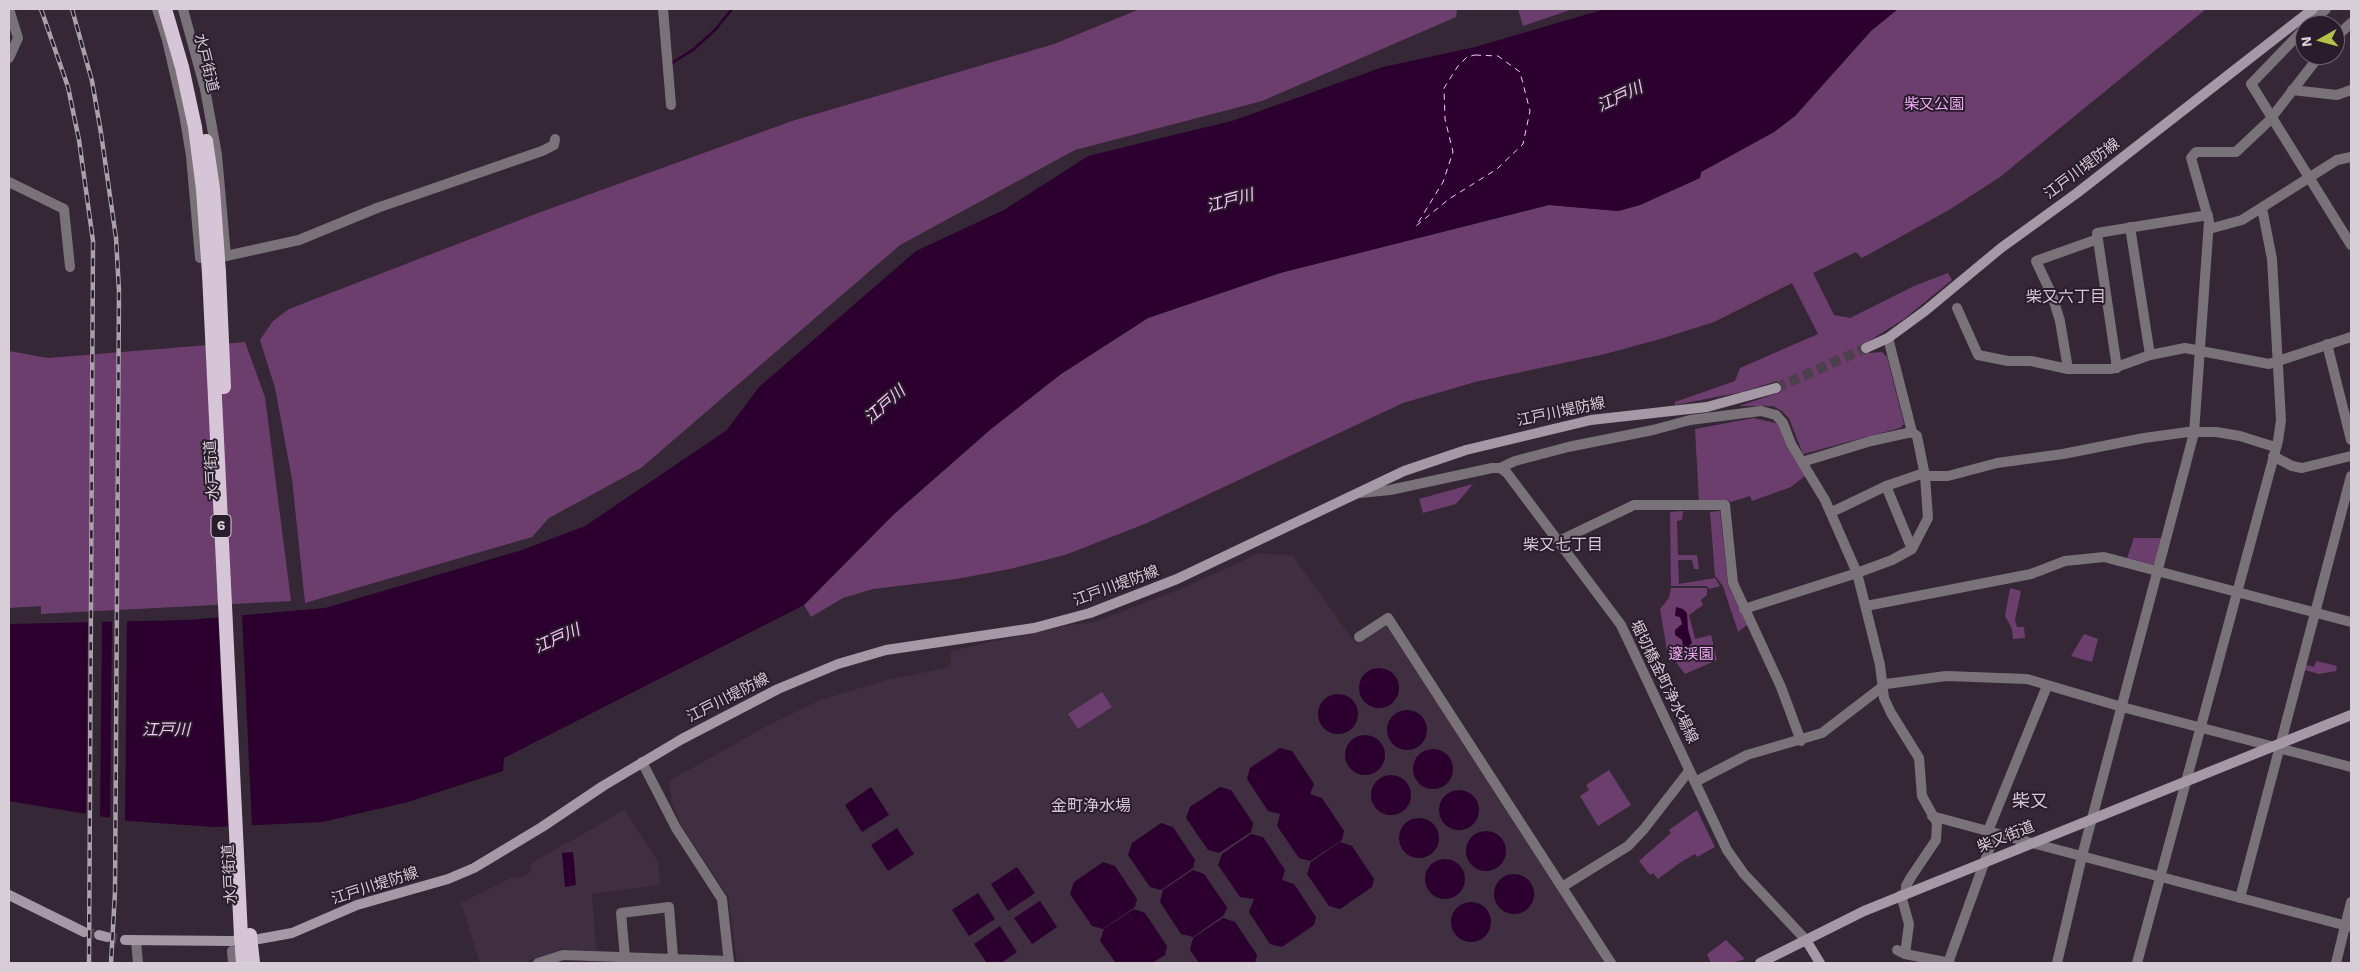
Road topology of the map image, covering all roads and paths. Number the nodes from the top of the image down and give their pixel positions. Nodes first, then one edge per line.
1 (9, 9) edge
2 (157, 9) edge
3 (165, 9) edge
4 (174, 9) edge
5 (183, 9) edge
6 (663, 9) edge
7 (2313, 9) edge
8 (2295, 38) edge
9 (9, 58) edge
10 (2312, 65) edge
11 (2292, 90) junction
12 (2351, 90) edge
13 (671, 105) dead end
14 (2272, 118) junction
15 (555, 139) dead end
16 (2351, 157) edge
17 (2310, 178) junction
18 (9, 182) edge
19 (2262, 208) junction
20 (2208, 215) junction
21 (2130, 228) junction
22 (2209, 229) junction
23 (2098, 239) junction
24 (2351, 245) edge
25 (200, 258) dead end
26 (70, 267) dead end
27 (214, 273) junction
28 (1957, 308) dead end
29 (2351, 337) edge
30 (1888, 338) junction
31 (2327, 344) junction
32 (1866, 348) tunnel mouth
33 (2201, 351) junction
34 (2150, 355) junction
35 (2276, 362) junction
36 (2117, 368) junction
37 (2068, 369) junction
38 (1776, 388) tunnel mouth
39 (1912, 432) junction
40 (2194, 432) junction
41 (2351, 440) edge
42 (2274, 452) junction
43 (2351, 456) edge
44 (1802, 462) junction
45 (1500, 468) junction
46 (1925, 475) junction
47 (2351, 476) edge
48 (1886, 486) junction
49 (1360, 493) junction
50 (1832, 512) junction
51 (1558, 541) junction
52 (1912, 549) junction
53 (2158, 571) junction
54 (1857, 572) junction
55 (2237, 592) junction
56 (1866, 606) junction
57 (1744, 609) junction
58 (2316, 613) junction
59 (2351, 622) edge
60 (1359, 637) dead end
61 (2048, 686) junction
62 (1882, 687) junction
63 (2122, 707) junction
64 (2351, 715) edge
65 (2201, 728) junction
66 (1801, 741) junction
67 (2278, 746) junction
68 (642, 762) junction
69 (2351, 767) edge
70 (1690, 771) junction
71 (1695, 782) junction
72 (2186, 782) junction
73 (1932, 816) junction
74 (2092, 820) junction
75 (1991, 832) junction
76 (2032, 843) junction
77 (2082, 856) junction
78 (1984, 862) junction
79 (2161, 877) junction
80 (1562, 887) junction
81 (9, 895) edge
82 (1904, 895) junction
83 (2240, 898) junction
84 (2351, 902) edge
85 (2348, 926) edge
86 (84, 932) tunnel mouth
87 (245, 936) junction
88 (125, 940) tunnel mouth
89 (1806, 940) junction
90 (136, 941) junction
91 (232, 951) dead end
92 (1901, 955) edge
93 (673, 957) junction
94 (625, 958) junction
95 (611, 961) edge
96 (701, 961) edge
97 (729, 962) edge
98 (138, 963) edge
99 (233, 963) edge
100 (243, 963) edge
101 (253, 963) edge
102 (538, 963) edge
103 (1611, 963) edge
104 (1760, 963) edge
105 (1820, 963) edge
106 (1949, 963) edge
107 (2057, 963) edge
108 (2137, 963) edge
109 (2336, 963) edge

1 - 9 street
2 - 25 street
3 - 27 highway, 水戸街道 / 6, bridge
4 - 27 highway, 水戸街道 / 6, bridge
5 - 15 street
6 - 13 street
7 - 30 main road, 江戸川堤防線
8 - 14 street
10 - 11 street
11 - 12 street
11 - 14 street
14 - 17 street
14 - 20 street
16 - 17 street
17 - 19 street
17 - 24 street
18 - 26 street
19 - 22 street
19 - 35 street
20 - 21 street
20 - 22 street
21 - 23 street
21 - 34 street
22 - 33 street
23 - 36 street
23 - 37 street
27 - 87 highway, 水戸街道 / 6
28 - 37 street
29 - 31 street
30 - 32 main road, 江戸川堤防線
30 - 39 street
31 - 35 street
31 - 41 street
33 - 34 street
33 - 35 street
33 - 40 street
34 - 36 street
35 - 42 street
36 - 37 street
38 - 49 main road, 江戸川堤防線
39 - 44 street
39 - 46 street
40 - 42 street
40 - 46 street
40 - 53 street
42 - 43 street
42 - 55 street
44 - 45 street, 江戸川堤防線
44 - 50 street, 江戸川堤防線
45 - 49 street, 江戸川堤防線
45 - 51 street, 堀切橋金町浄水場線
46 - 48 street
46 - 52 street
47 - 58 street
48 - 50 street
48 - 52 street
49 - 68 main road, 江戸川堤防線
50 - 54 street, 江戸川堤防線
51 - 57 street
51 - 70 street, 堀切橋金町浄水場線
52 - 54 street
53 - 55 street
53 - 56 street
53 - 63 street
54 - 56 street, 江戸川堤防線
54 - 57 street
55 - 58 street
55 - 65 street
56 - 62 street, 江戸川堤防線
57 - 66 street
58 - 59 street
58 - 67 street
60 - 80 street
61 - 62 street
61 - 63 street
61 - 75 street
62 - 66 street
62 - 73 street, 江戸川堤防線
63 - 65 street
63 - 74 street
64 - 67 main road, 柴又街道
65 - 67 street
65 - 72 street
66 - 71 street
67 - 69 street
67 - 72 main road, 柴又街道
67 - 83 street
68 - 90 main road, 江戸川堤防線
68 - 97 street
70 - 71 street, 堀切橋金町浄水場線
70 - 80 street
71 - 89 street, 堀切橋金町浄水場線
72 - 74 main road, 柴又街道
72 - 79 street
73 - 75 street
73 - 82 street, 江戸川堤防線
74 - 76 main road, 柴又街道
74 - 77 street
75 - 76 street
75 - 78 street
76 - 77 street
76 - 78 main road, 柴又街道
77 - 79 street
77 - 107 street
78 - 82 main road, 柴又街道
78 - 106 street
79 - 83 street
79 - 108 street
80 - 103 street
81 - 86 main road
82 - 89 main road, 柴又街道
82 - 92 street
83 - 85 street
84 - 85 street
85 - 109 street
87 - 100 highway, 水戸街道 / 6, bridge
87 - 101 highway, 水戸街道 / 6, bridge
88 - 90 main road, 江戸川堤防線
89 - 104 main road, 柴又街道
89 - 105 main road
90 - 98 street
91 - 99 street
92 - 106 street
93 - 94 street
93 - 94 street
93 - 96 street
94 - 95 street
95 - 102 street
96 - 97 street

